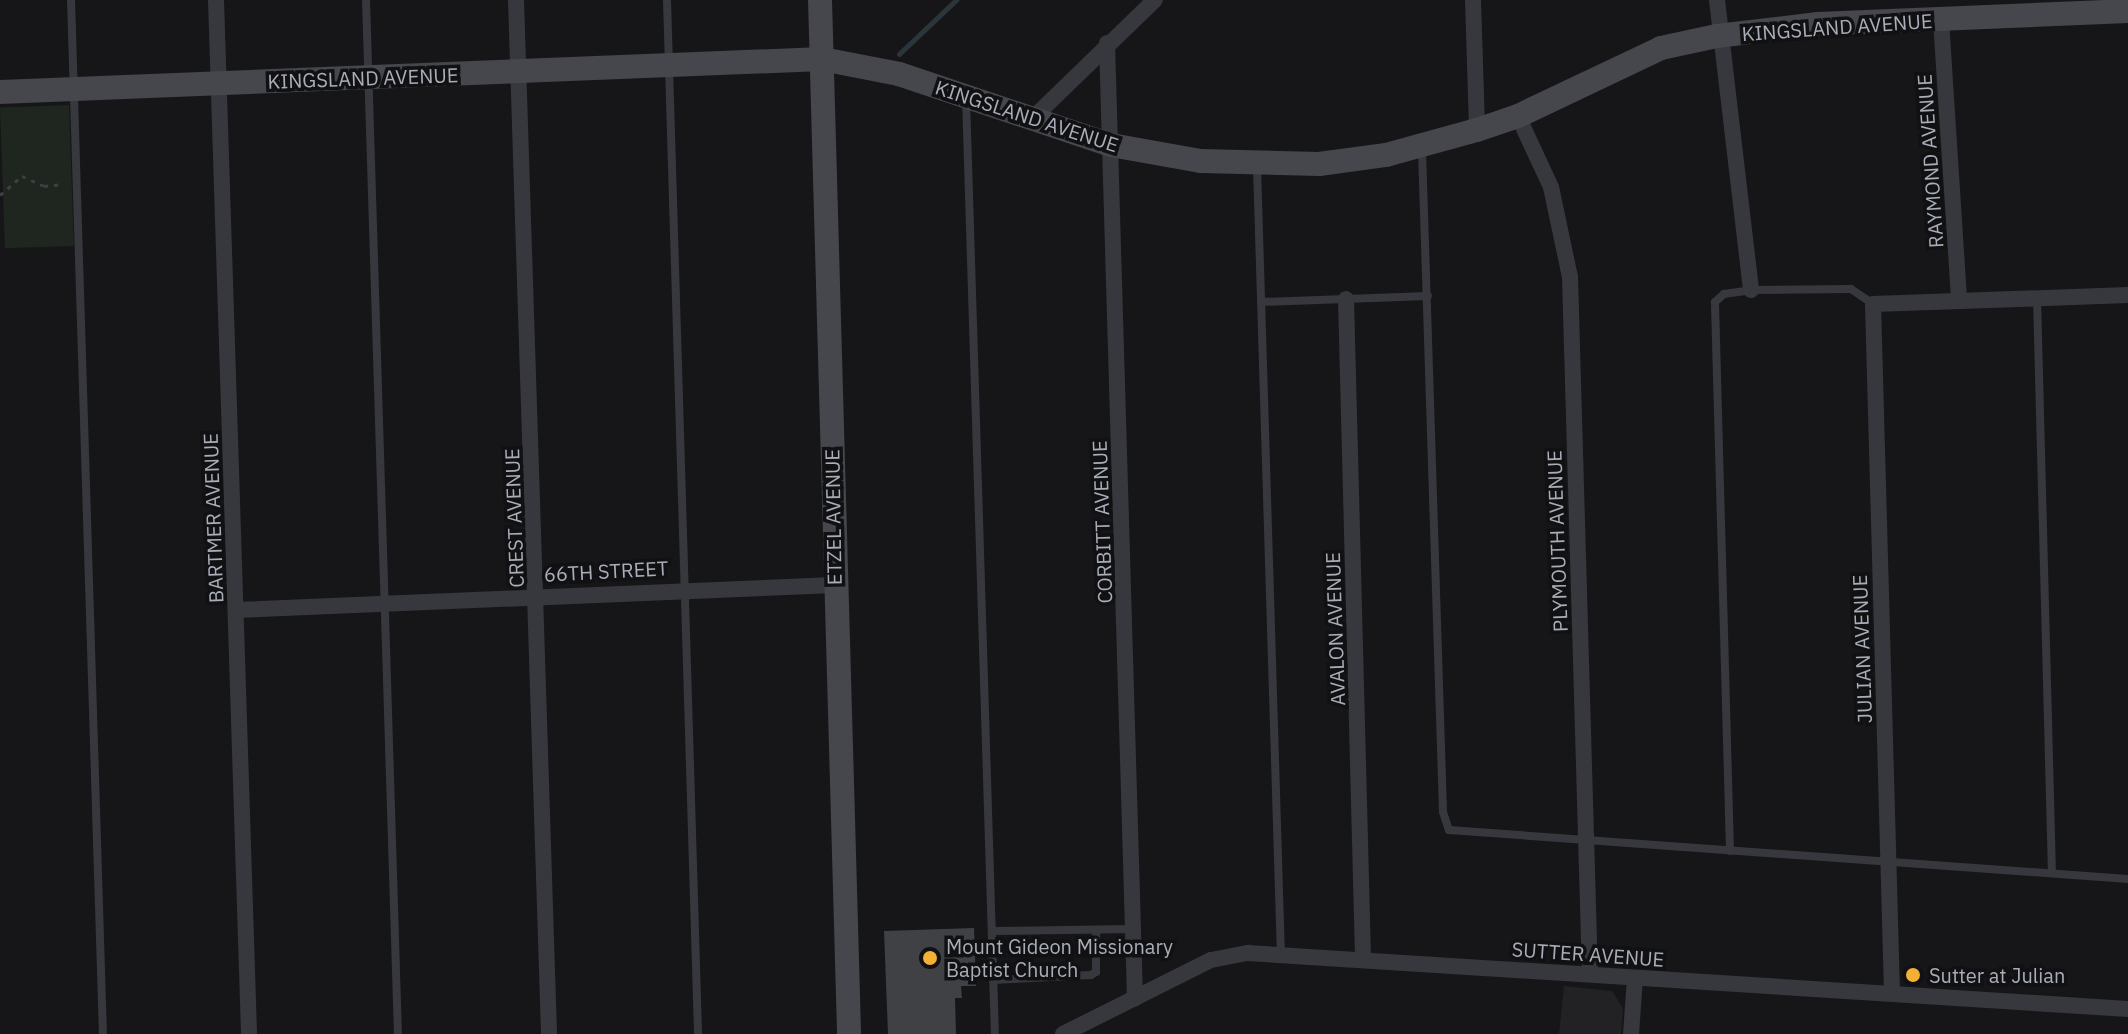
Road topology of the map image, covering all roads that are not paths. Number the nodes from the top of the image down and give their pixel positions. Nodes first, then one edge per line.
1 (71, 0) edge
2 (216, 0) edge
3 (366, 0) edge
4 (516, 0) edge
5 (667, 0) edge
6 (820, 0) edge
7 (1155, 0) edge
8 (1473, 0) edge
9 (1717, 0) edge
10 (2084, 6) edge
11 (2128, 11) edge
12 (1941, 15) junction
13 (1717, 36) junction
14 (1107, 43) junction
15 (822, 59) junction
16 (669, 65) junction
17 (518, 72) junction
18 (368, 78) junction
19 (219, 85) junction
20 (74, 89) junction
21 (0, 92) edge
22 (966, 98) junction
23 (1518, 116) junction
24 (1032, 119) junction
25 (1477, 130) junction
26 (1111, 145) junction
27 (1422, 145) junction
28 (1257, 166) junction
29 (1751, 290) junction
30 (2128, 295) edge
31 (1428, 296) junction
32 (2037, 297) junction
33 (1346, 299) junction
34 (1959, 299) junction
35 (1261, 302) junction
36 (1873, 304) junction
37 (835, 585) junction
38 (686, 587) junction
39 (536, 594) junction
40 (385, 605) junction
41 (236, 610) junction
42 (1586, 843) junction
43 (1730, 851) junction
44 (1888, 862) junction
45 (2052, 873) junction
46 (2128, 879) edge
47 (1133, 929) junction
48 (1096, 930) junction
49 (992, 931) junction
50 (1281, 955) junction
51 (1363, 958) junction
52 (1590, 974) junction
53 (1635, 978) junction
54 (993, 980) junction
55 (1892, 993) junction
56 (1135, 999) junction
57 (2128, 1009) edge
58 (103, 1034) edge
59 (249, 1034) edge
60 (398, 1034) edge
61 (549, 1034) edge
62 (698, 1034) edge
63 (849, 1034) edge
64 (995, 1034) edge
65 (1063, 1034) edge
66 (1631, 1034) edge

1 - 20 lane
2 - 19 street, BARTMER AVENUE
3 - 18 lane
4 - 17 street, CREST AVENUE
5 - 16 lane
6 - 15 street, ETZEL AVENUE
7 - 14 street
8 - 25 street
9 - 13 street
10 - 11 street, KINGSLAND AVENUE
10 - 12 street, KINGSLAND AVENUE
12 - 13 street, KINGSLAND AVENUE
12 - 34 street, RAYMOND AVENUE
13 - 23 street, KINGSLAND AVENUE
13 - 29 street
14 - 24 street
14 - 26 street, CORBITT AVENUE
15 - 16 street, KINGSLAND AVENUE
15 - 22 street, KINGSLAND AVENUE
15 - 37 street, ETZEL AVENUE
16 - 17 street, KINGSLAND AVENUE
16 - 38 lane
17 - 18 street, KINGSLAND AVENUE
17 - 39 street, CREST AVENUE
18 - 19 street, KINGSLAND AVENUE
18 - 40 lane
19 - 20 street, KINGSLAND AVENUE
19 - 41 street, BARTMER AVENUE
20 - 21 street, KINGSLAND AVENUE
20 - 58 lane
22 - 24 street, KINGSLAND AVENUE
22 - 49 lane
23 - 25 street, KINGSLAND AVENUE
23 - 42 street, PLYMOUTH AVENUE
24 - 26 street, KINGSLAND AVENUE
25 - 27 street, KINGSLAND AVENUE
26 - 28 street, KINGSLAND AVENUE
26 - 47 street, CORBITT AVENUE
27 - 28 street, KINGSLAND AVENUE
27 - 31 lane
28 - 35 lane
29 - 36 lane
29 - 43 lane
30 - 32 street
31 - 33 lane
31 - 42 lane
32 - 34 street
32 - 45 lane
33 - 35 lane
33 - 51 street, AVALON AVENUE
34 - 36 street
35 - 50 lane
36 - 44 street, JULIAN AVENUE
37 - 38 street, 66TH STREET
37 - 63 street, ETZEL AVENUE
38 - 39 street, 66TH STREET
38 - 62 lane
39 - 40 street, 66TH STREET
39 - 61 street, CREST AVENUE
40 - 41 street, 66TH STREET
40 - 60 lane
41 - 59 street, BARTMER AVENUE
42 - 43 lane
42 - 52 street, PLYMOUTH AVENUE
43 - 44 lane
44 - 45 lane
44 - 55 street, JULIAN AVENUE
45 - 46 lane
47 - 48 lane
47 - 56 street, CORBITT AVENUE
48 - 49 lane
48 - 54 lane
49 - 54 lane
50 - 51 street, SUTTER AVENUE
50 - 56 street, SUTTER AVENUE
51 - 52 street, SUTTER AVENUE
52 - 53 street, SUTTER AVENUE
53 - 55 street, SUTTER AVENUE
53 - 66 street
54 - 64 lane
55 - 57 street, SUTTER AVENUE
56 - 65 street, SUTTER AVENUE

